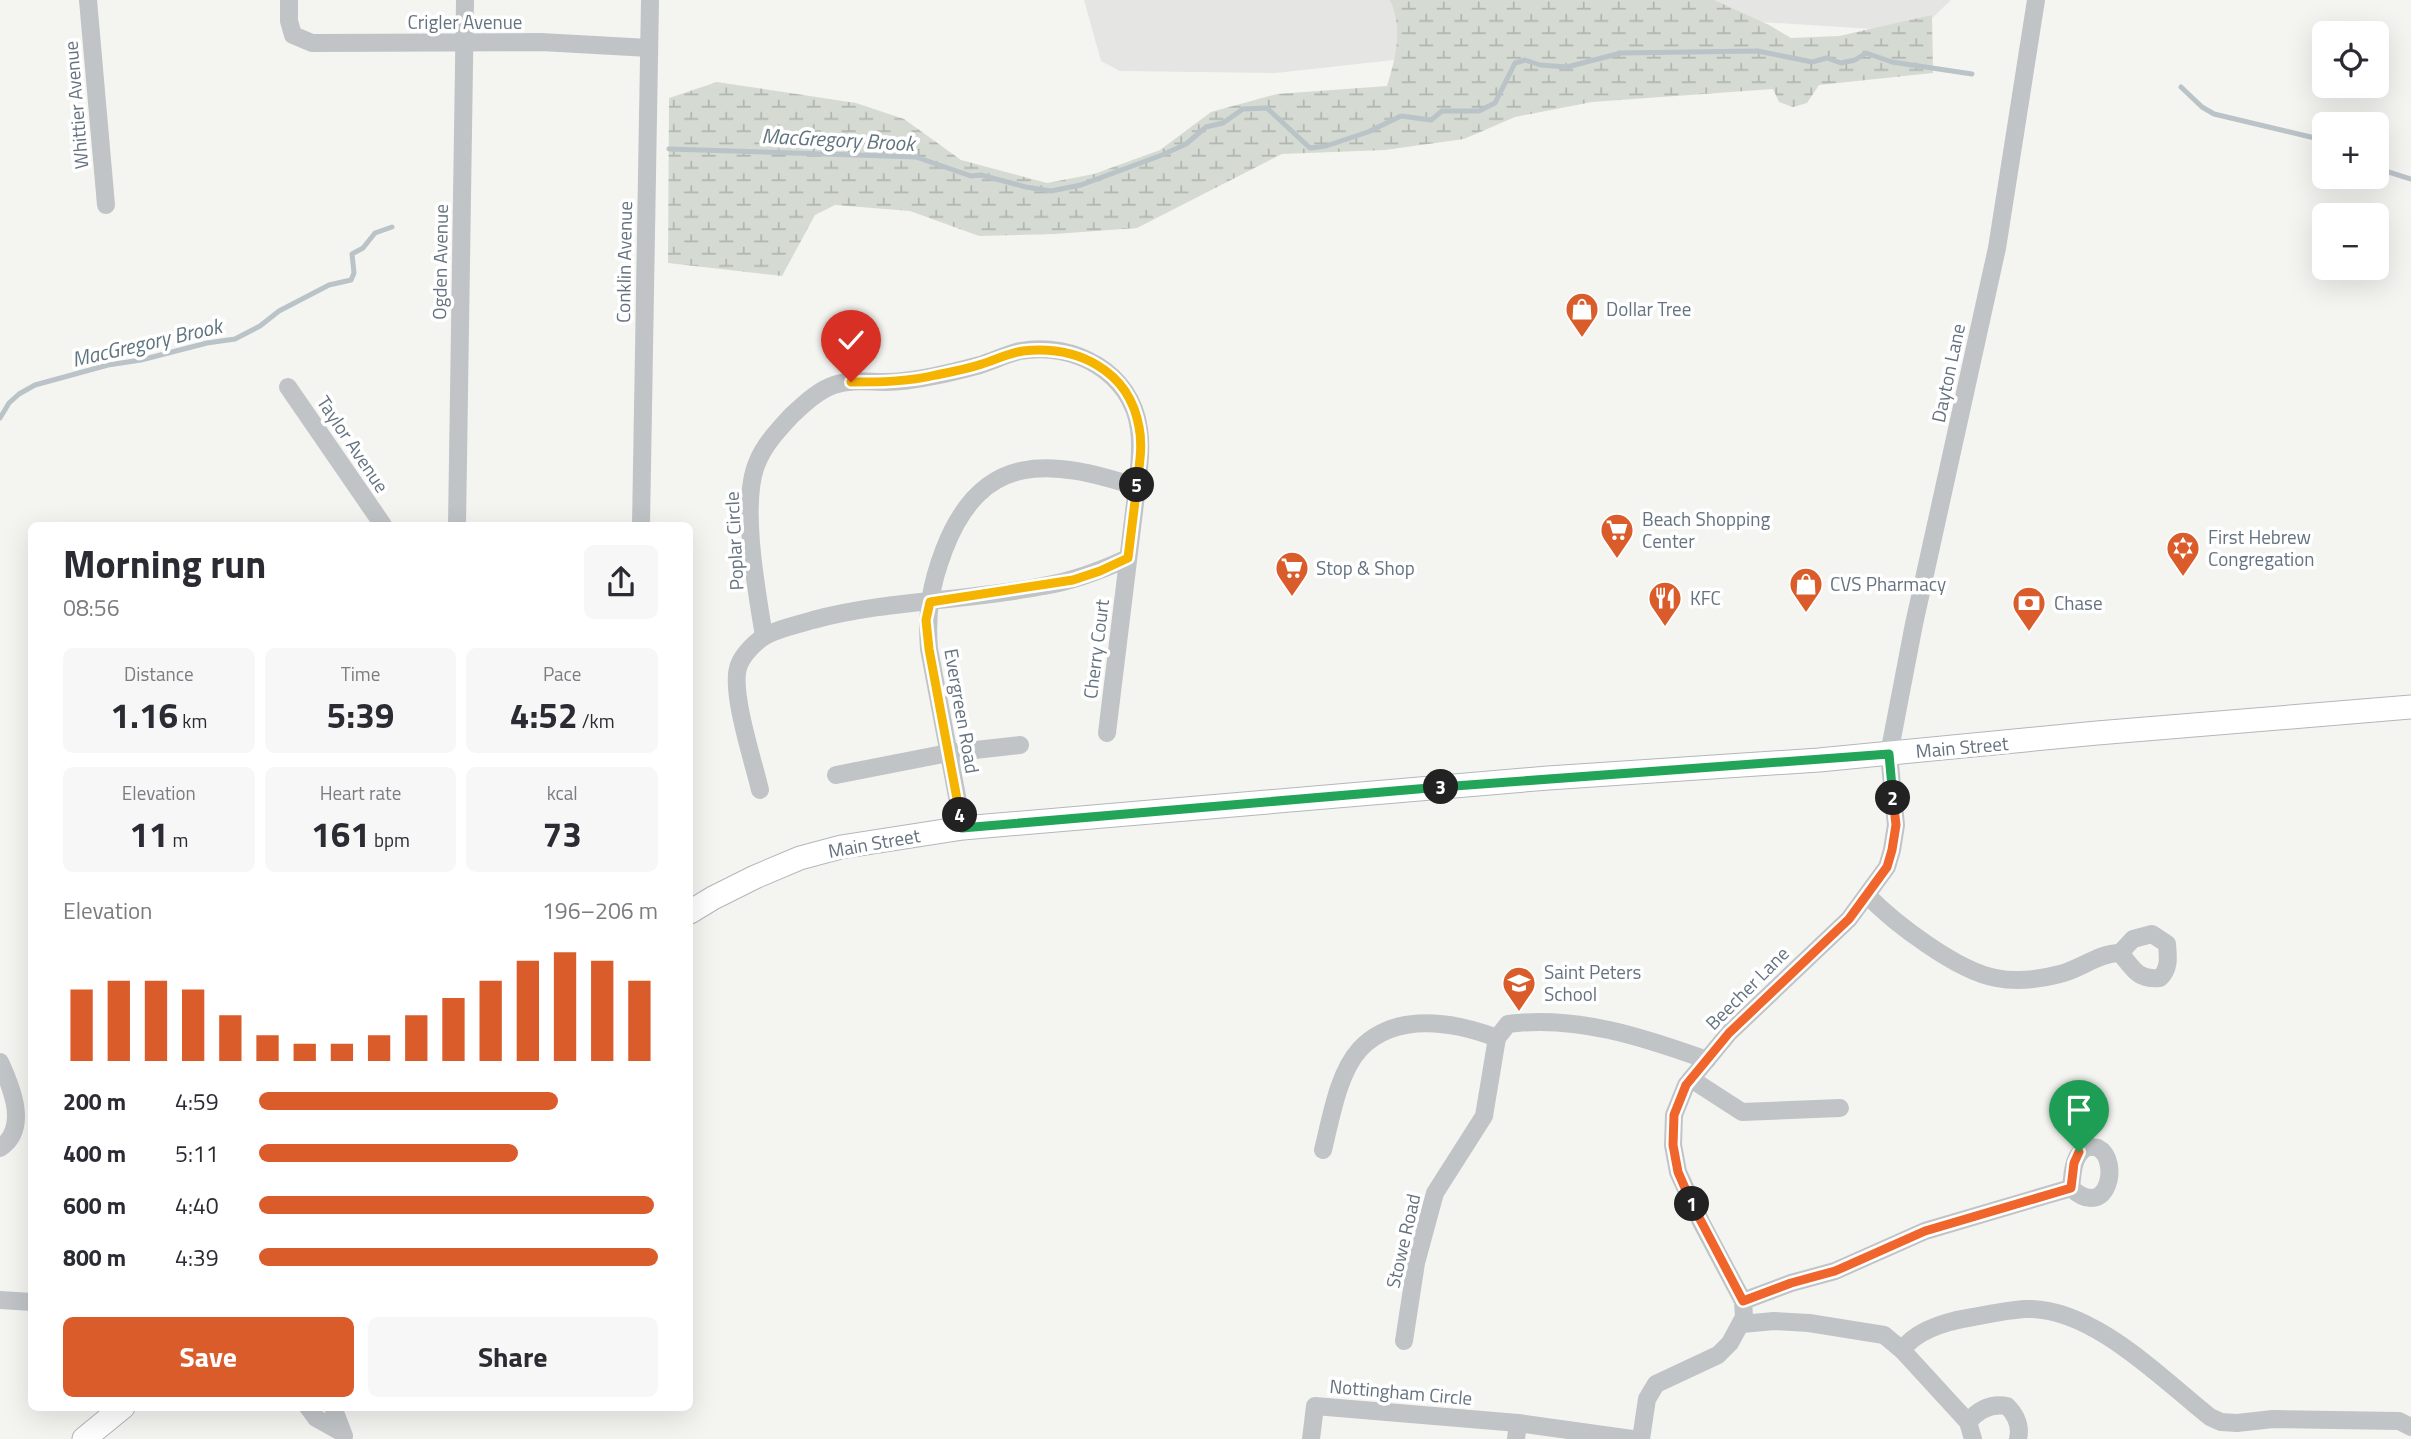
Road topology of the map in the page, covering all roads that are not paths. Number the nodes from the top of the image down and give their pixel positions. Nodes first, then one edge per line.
1 (88, 0) edge
2 (289, 0) edge
3 (465, 0) edge
4 (650, 0) edge
5 (2036, 0) edge
6 (464, 43) junction
7 (649, 48) junction
8 (106, 205) dead end
9 (288, 387) dead end
10 (1137, 487) junction
11 (381, 522) edge
12 (457, 522) edge
13 (641, 522) edge
14 (1128, 558) junction
15 (930, 602) junction
16 (764, 636) junction
17 (2411, 707) edge
18 (1107, 733) dead end
19 (1020, 745) dead end
20 (948, 753) junction
21 (1889, 754) junction
22 (836, 775) dead end
23 (760, 790) dead end
24 (962, 828) junction
25 (1867, 895) junction
26 (693, 910) edge
27 (2120, 953) dead end
28 (1497, 1038) junction
29 (1707, 1060) junction
30 (0, 1062) edge
31 (1691, 1079) junction
32 (1840, 1108) dead end
33 (0, 1148) edge
34 (1323, 1150) dead end
35 (2071, 1188) dead end
36 (0, 1300) edge
37 (1743, 1301) junction
38 (28, 1302) edge
39 (1742, 1324) junction
40 (1404, 1341) dead end
41 (1902, 1350) junction
42 (118, 1411) edge
43 (311, 1411) edge
44 (335, 1411) edge
45 (2411, 1427) edge
46 (1517, 1431) edge
47 (1971, 1431) edge
48 (344, 1436) edge
49 (84, 1439) edge
50 (1311, 1439) edge
51 (1632, 1439) edge
52 (1641, 1439) edge
53 (2018, 1439) edge

1 - 8 street, Whittier Avenue
2 - 6 street, Crigler Avenue
3 - 6 street, Ogden Avenue
4 - 7 street, Conklin Avenue
5 - 21 street, Dayton Lane
6 - 7 street, Crigler Avenue
6 - 12 street, Ogden Avenue
7 - 13 street, Conklin Avenue
9 - 11 street, Taylor Avenue
10 - 14 street, Cherry Court
10 - 15 street, Evergreen Road
10 - 16 street, Poplar Circle
14 - 15 street
14 - 18 street, Cherry Court
15 - 16 street
15 - 20 street, Evergreen Road
16 - 23 street
17 - 21 main road, Main Street
19 - 20 street
20 - 22 street
20 - 24 street, Evergreen Road
21 - 24 main road, Main Street
21 - 25 street, Beecher Lane
24 - 26 main road, Main Street
25 - 27 street
25 - 29 street, Beecher Lane
28 - 29 street
28 - 34 street
28 - 40 street, Stowe Road
29 - 31 street, Beecher Lane
30 - 33 street
31 - 32 street
31 - 37 street, Beecher Lane
35 - 37 street
36 - 38 street
37 - 39 street
39 - 41 street
39 - 52 street
41 - 45 street
41 - 47 street
42 - 49 main road
43 - 48 street
44 - 48 street
46 - 50 street, Nottingham Circle
46 - 51 street, Nottingham Circle
47 - 53 street

